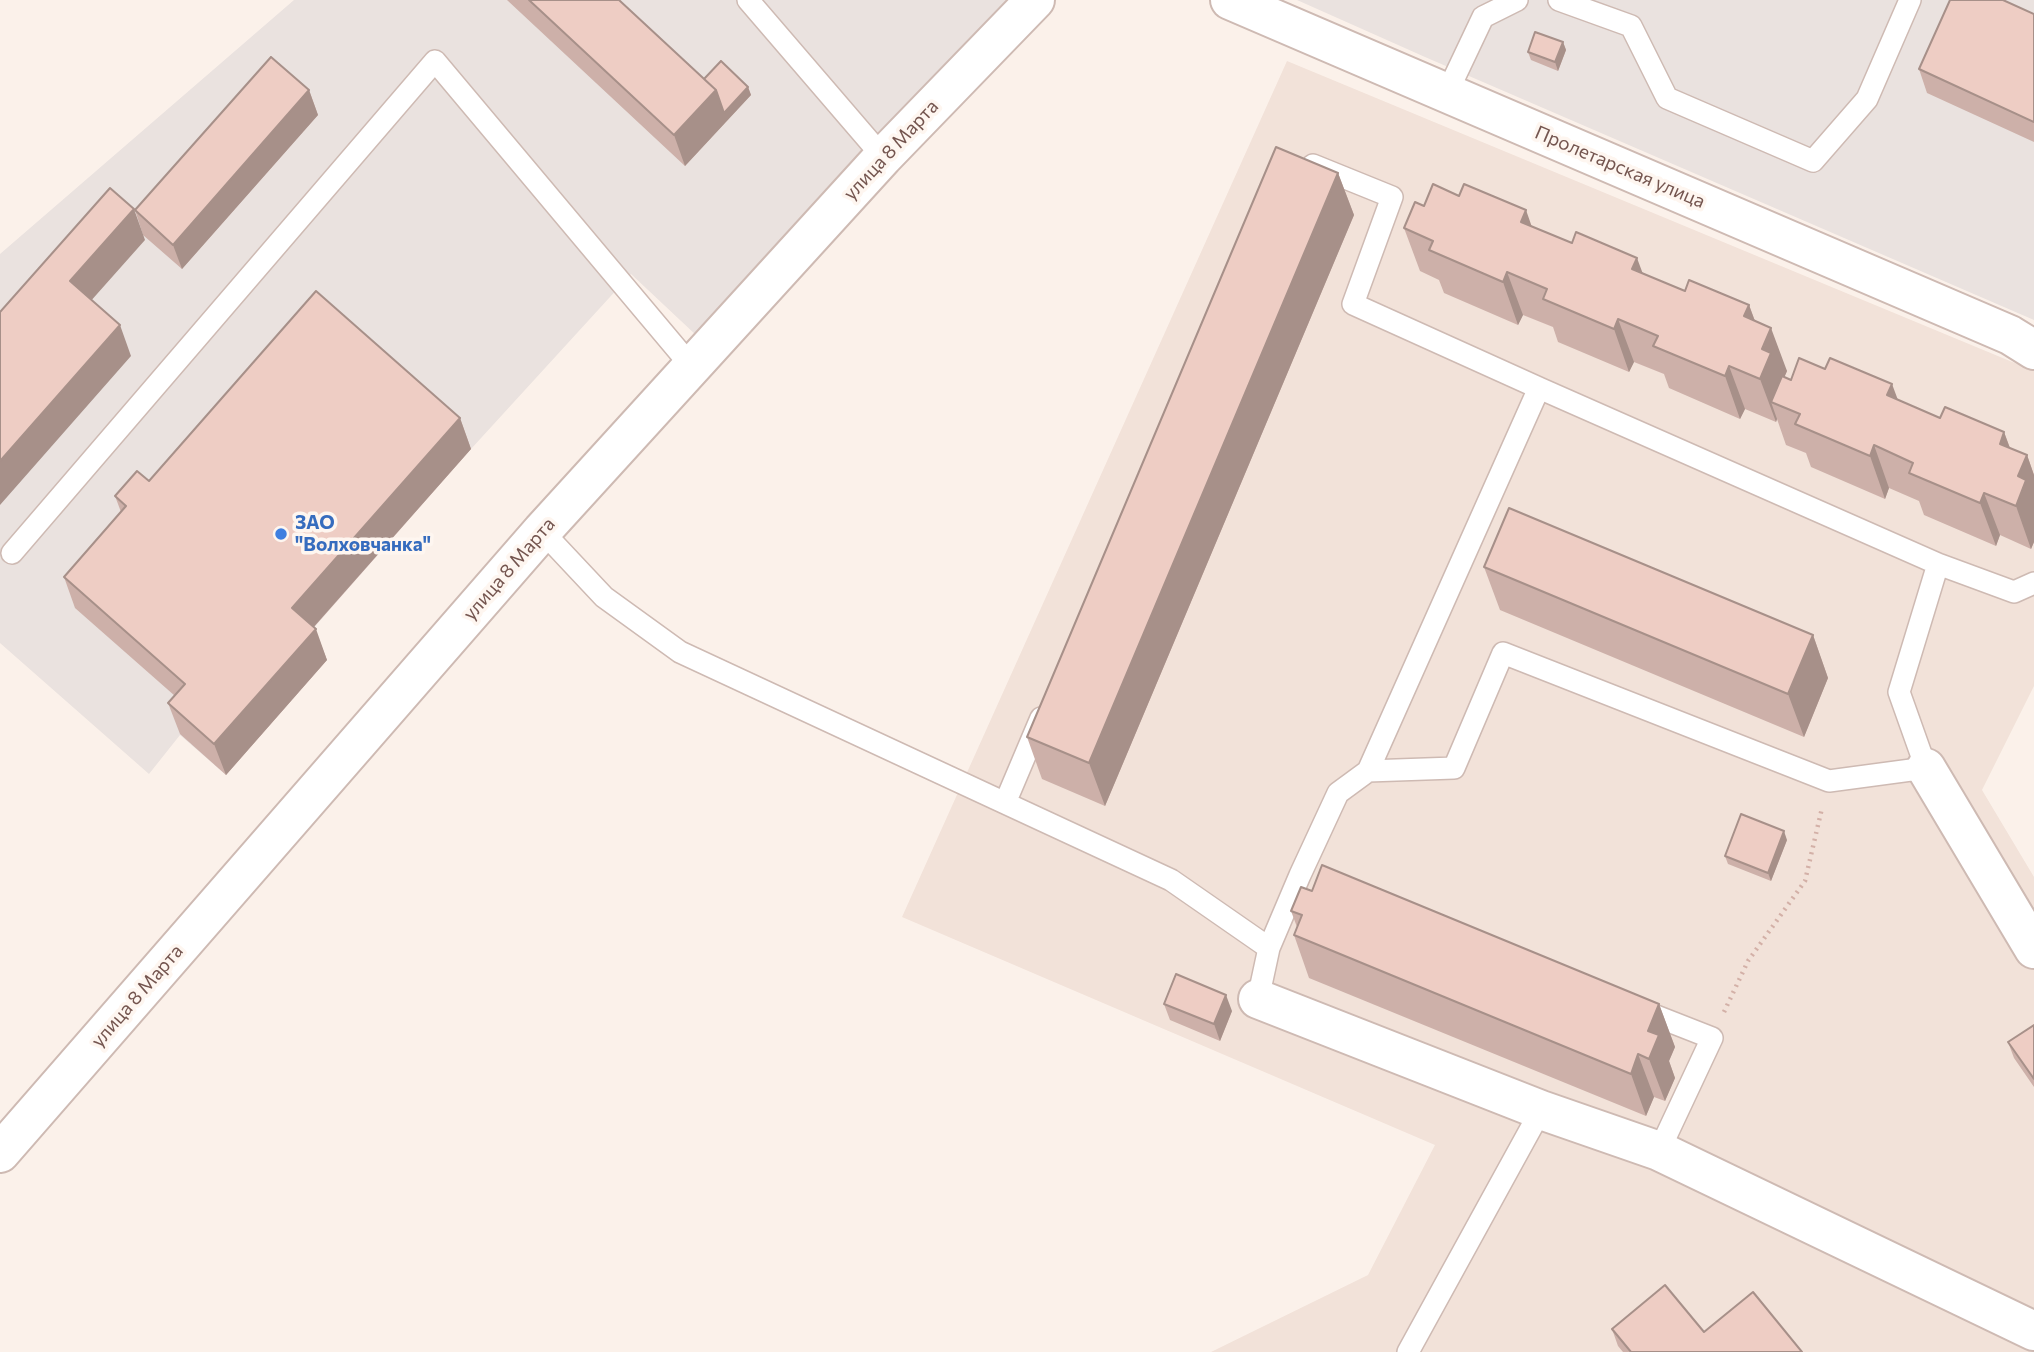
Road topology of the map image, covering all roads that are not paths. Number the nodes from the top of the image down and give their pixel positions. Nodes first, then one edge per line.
1 (748, 0) edge
2 (1035, 0) edge
3 (1230, 0) edge
4 (1517, 0) edge
5 (1559, 0) edge
6 (1910, 0) edge
7 (1447, 93) junction
8 (1290, 155) edge
9 (883, 157) junction
10 (2022, 342) edge
11 (692, 367) junction
12 (1539, 388) junction
13 (542, 531) junction
14 (12, 553) dead end
15 (1938, 564) junction
16 (2034, 583) edge
17 (1048, 701) edge
18 (1926, 768) junction
19 (1368, 771) junction
20 (1005, 803) junction
21 (1300, 875) junction
22 (1326, 885) edge
23 (1269, 948) junction
24 (2034, 948) edge
25 (1258, 999) joint
26 (1622, 1003) edge
27 (1541, 1110) junction
28 (1659, 1151) junction
29 (0, 1153) edge
30 (2034, 1331) edge
31 (1408, 1352) edge

1 - 9 lane
2 - 9 street, улица 8 Марта
3 - 7 street, Пролетарская улица
4 - 7 lane
5 - 6 lane
7 - 10 street, Пролетарская улица
8 - 12 lane
9 - 11 street, улица 8 Марта
11 - 13 street, улица 8 Марта
11 - 14 lane
12 - 15 lane
12 - 19 lane
13 - 20 lane
13 - 29 street, улица 8 Марта
15 - 16 lane
15 - 18 lane
17 - 20 lane
18 - 19 lane
18 - 24 street
19 - 21 lane
20 - 23 lane
21 - 22 lane
21 - 23 lane
23 - 25 lane
25 - 27 street
26 - 28 lane
27 - 28 street
27 - 31 lane
28 - 30 street

